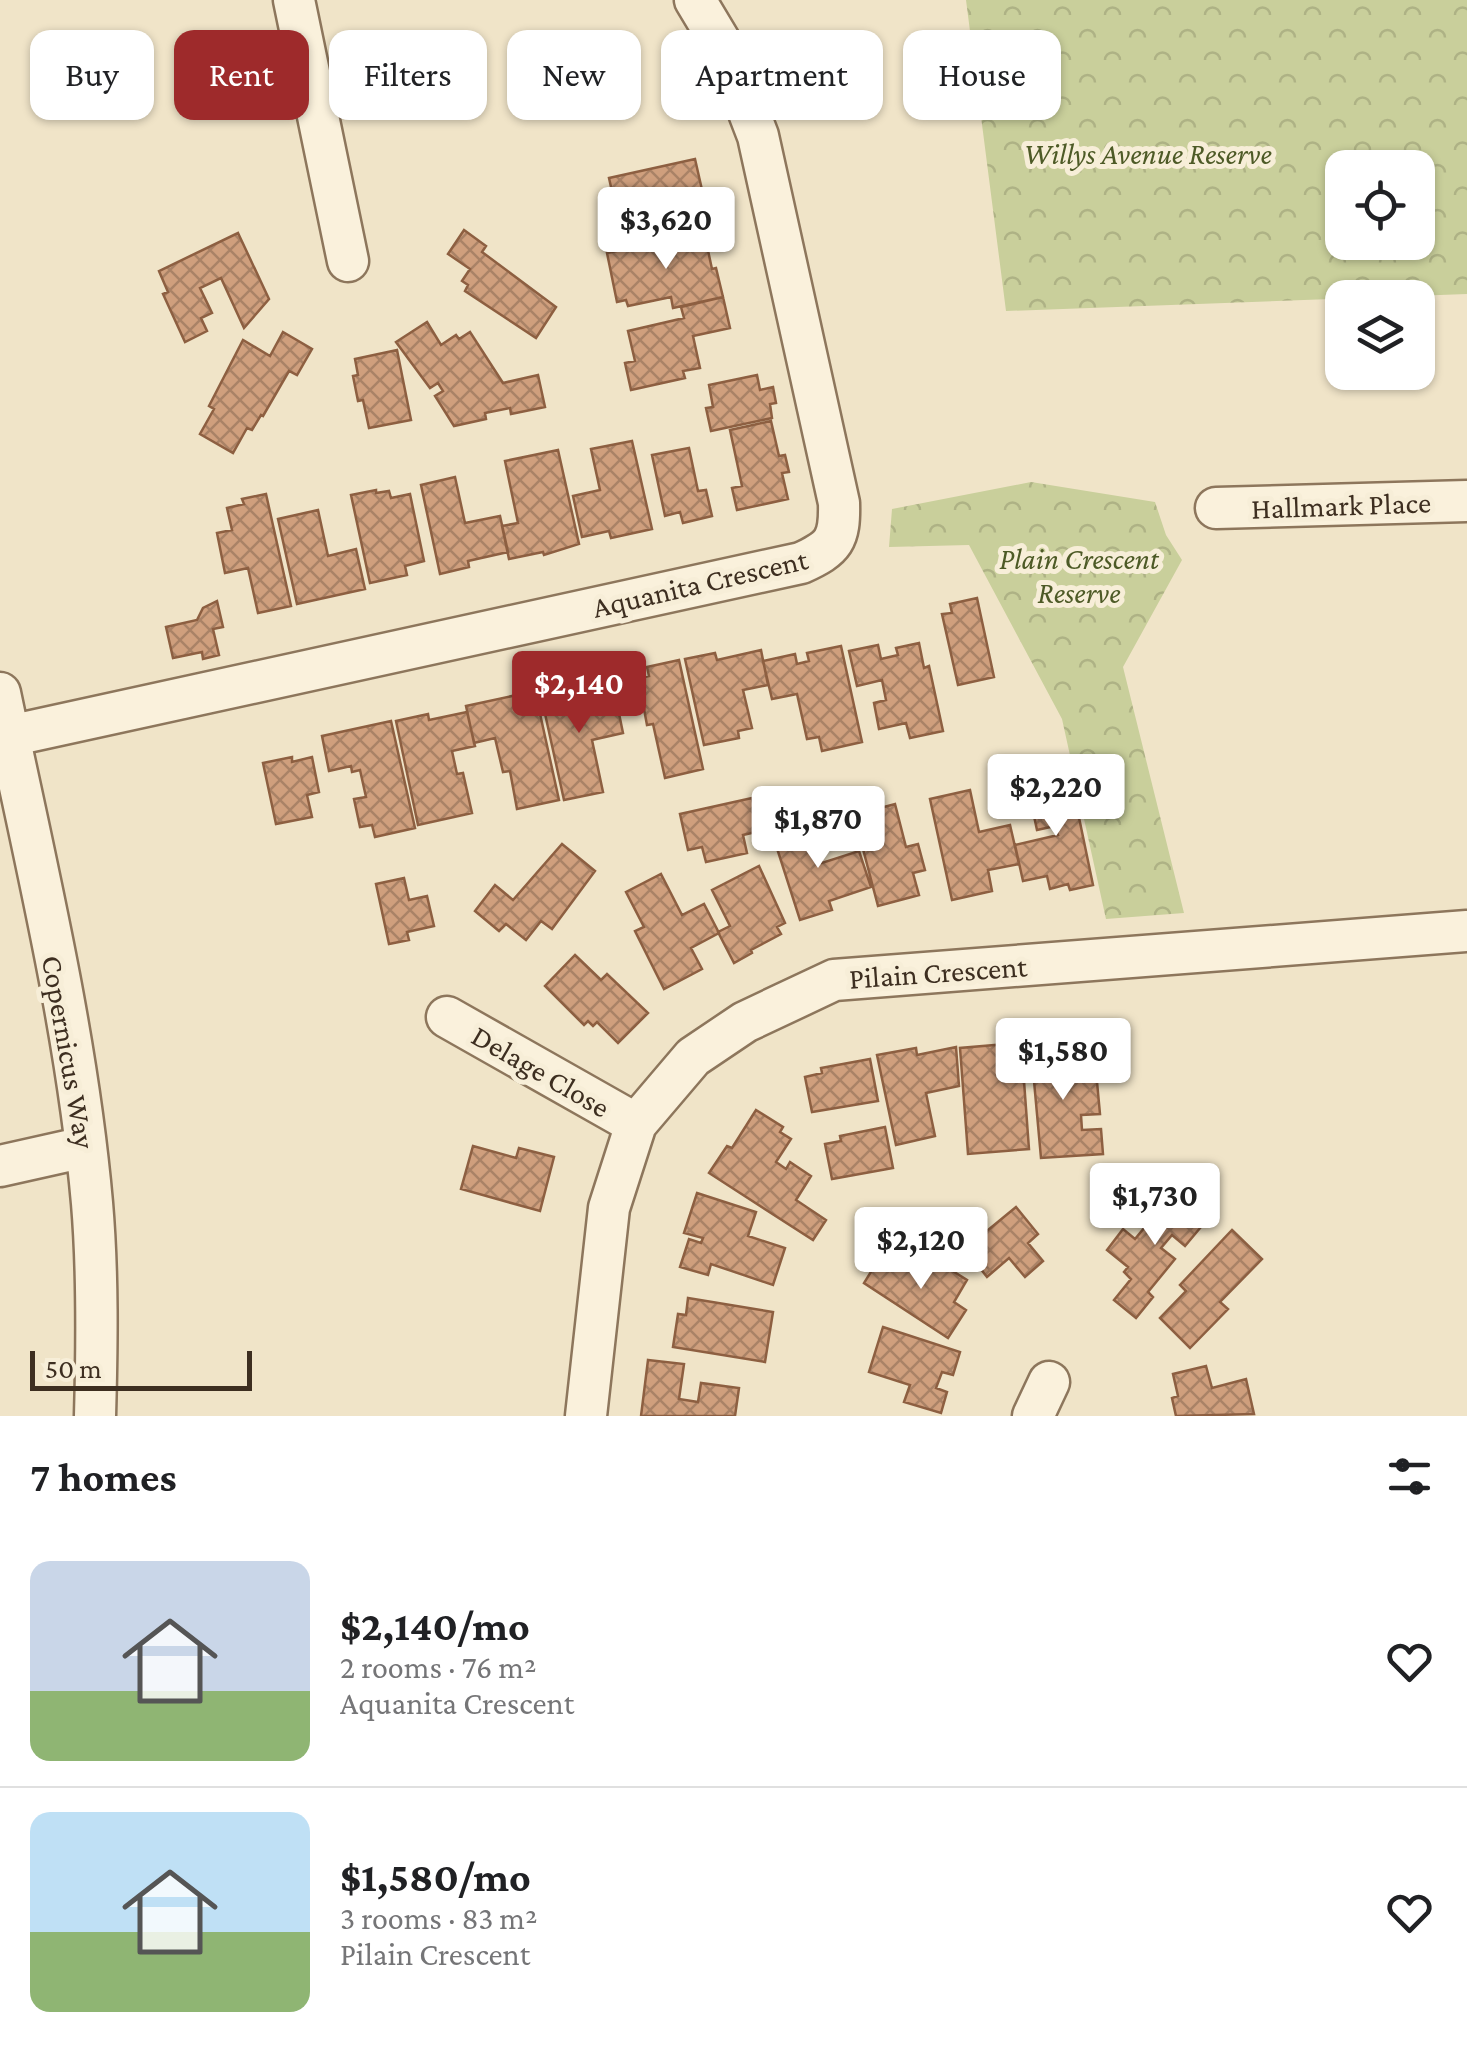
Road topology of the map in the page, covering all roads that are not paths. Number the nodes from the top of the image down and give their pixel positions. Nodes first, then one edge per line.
1 (294, 0) edge
2 (694, 0) edge
3 (348, 260) dead end
4 (1467, 501) edge
5 (1216, 508) dead end
6 (0, 693) edge
7 (9, 736) junction
8 (1467, 932) edge
9 (446, 1017) dead end
10 (636, 1124) junction
11 (85, 1147) junction
12 (0, 1166) edge
13 (95, 1416) edge
14 (586, 1416) edge

1 - 3 street
2 - 7 street, Aquanita Crescent
4 - 5 street, Hallmark Place
6 - 7 street, Copernicus Way
7 - 11 street, Copernicus Way
8 - 10 street, Pilain Crescent
9 - 10 street, Delage Close
10 - 14 street, Pilain Crescent
11 - 12 street
11 - 13 street, Copernicus Way

